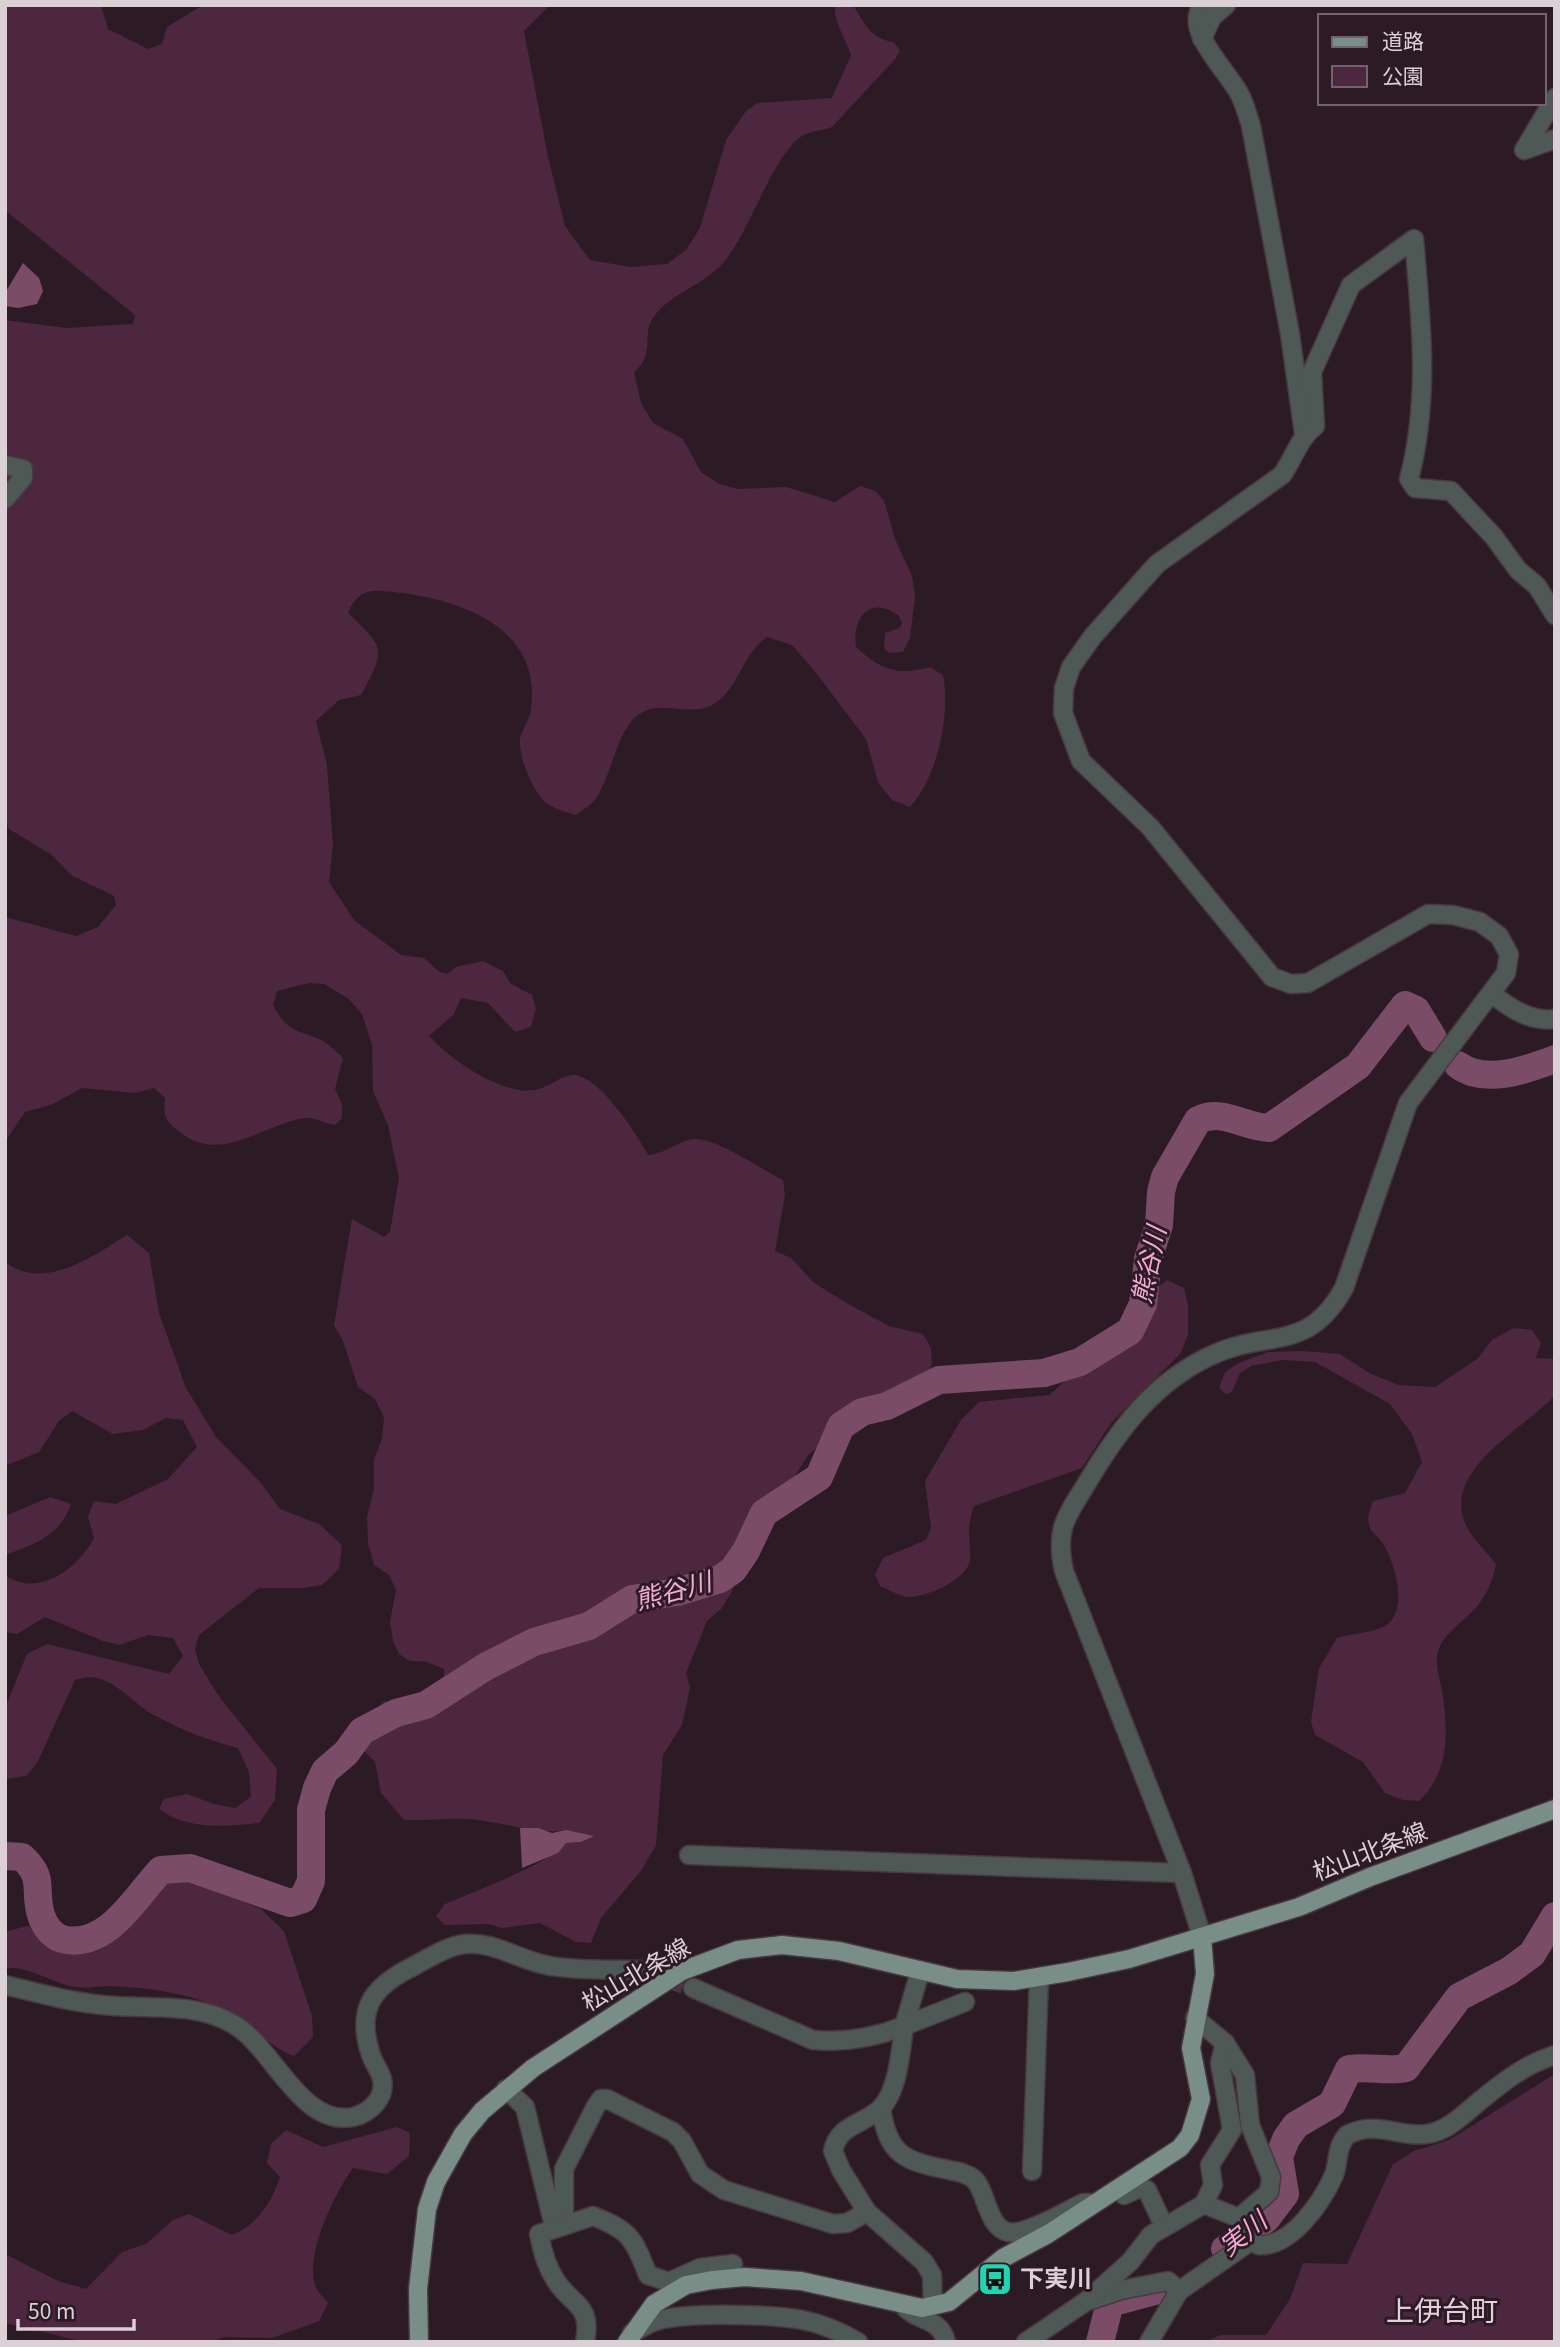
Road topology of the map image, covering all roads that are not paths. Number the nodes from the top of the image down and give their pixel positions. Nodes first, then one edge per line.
1 (1203, 5) edge
2 (1226, 5) edge
3 (1202, 39) junction
4 (1555, 98) edge
5 (1555, 139) edge
6 (1304, 434) junction
7 (5, 465) edge
8 (5, 499) edge
9 (1555, 615) edge
10 (1492, 994) junction
11 (1555, 1019) edge
12 (1555, 1809) edge
13 (689, 1855) dead end
14 (1182, 1873) junction
15 (1202, 1937) junction
16 (641, 1970) tunnel mouth
17 (920, 1972) junction
18 (1039, 1977) junction
19 (5, 1985) edge
20 (694, 1988) tunnel mouth
21 (965, 2001) dead end
22 (1195, 2018) junction
23 (904, 2026) junction
24 (1225, 2043) junction
25 (1555, 2055) edge
26 (506, 2089) junction
27 (881, 2108) junction
28 (1032, 2171) dead end
29 (1121, 2188) junction
30 (1095, 2203) junction
31 (1204, 2204) junction
32 (867, 2212) junction
33 (1164, 2225) junction
34 (559, 2226) junction
35 (1245, 2229) junction
36 (733, 2264) dead end
37 (684, 2281) junction
38 (1175, 2287) junction
39 (1084, 2302) junction
40 (902, 2304) junction
41 (933, 2306) junction
42 (630, 2337) edge
43 (419, 2342) edge
44 (585, 2342) edge
45 (858, 2342) edge
46 (946, 2342) edge
47 (1026, 2342) edge
48 (1149, 2342) edge

1 - 3 street
2 - 3 street
3 - 6 street
4 - 5 street
6 - 9 street
6 - 10 street
7 - 8 street
10 - 11 street
10 - 14 street
12 - 15 main road, 松山北条線
13 - 14 street
14 - 15 street
15 - 18 main road, 松山北条線
15 - 22 main road
16 - 19 street
17 - 18 main road, 松山北条線
17 - 23 street
17 - 26 main road, 松山北条線
18 - 28 street
20 - 23 street
21 - 23 street
22 - 24 street
22 - 29 main road
23 - 27 street
24 - 31 street
24 - 35 street
25 - 35 street
26 - 34 street
26 - 43 main road, 松山北条線
27 - 30 street
27 - 32 street
29 - 30 main road
29 - 33 street
30 - 41 main road
31 - 33 street
31 - 35 street
32 - 34 street
32 - 41 street
33 - 39 street
34 - 37 street
34 - 44 street
35 - 38 street
36 - 37 street
37 - 40 main road
37 - 42 main road
38 - 39 street
38 - 48 street
39 - 47 street
40 - 41 main road
40 - 46 street
42 - 45 street

